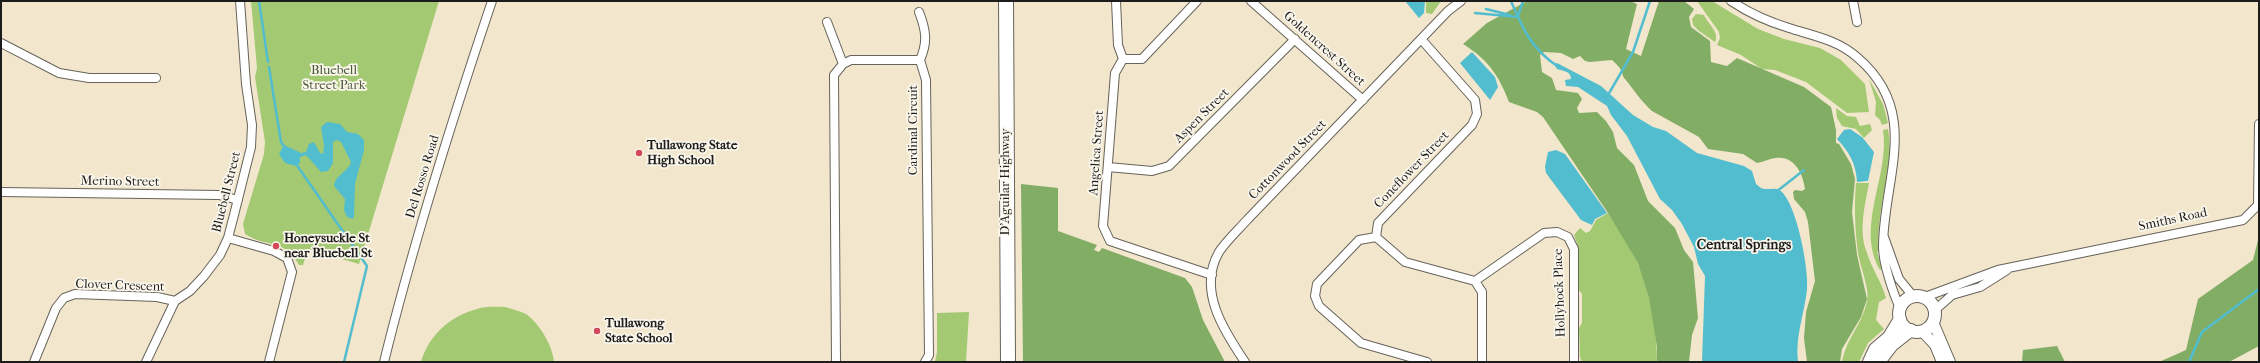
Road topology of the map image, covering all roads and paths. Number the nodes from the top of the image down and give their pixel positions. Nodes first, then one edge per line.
1 (240, 1) edge
2 (492, 1) edge
3 (1006, 1) edge
4 (1116, 1) edge
5 (1197, 1) edge
6 (1251, 1) edge
7 (1461, 1) edge
8 (1731, 1) edge
9 (1853, 1) edge
10 (919, 12) dead end
11 (827, 22) dead end
12 (1857, 22) dead end
13 (1295, 39) junction
14 (1421, 39) junction
15 (1, 43) edge
16 (1123, 59) junction
17 (920, 60) junction
18 (842, 64) junction
19 (156, 78) dead end
20 (1363, 100) junction
21 (2259, 124) edge
22 (1108, 167) junction
23 (1, 192) edge
24 (238, 200) junction
25 (1884, 236) junction
26 (1376, 237) junction
27 (228, 238) junction
28 (2008, 270) junction
29 (1212, 275) junction
30 (1475, 281) junction
31 (1919, 297) junction
32 (175, 301) junction
33 (1935, 310) junction
34 (1900, 314) junction
35 (1933, 322) junction
36 (1916, 330) junction
37 (34, 362) edge
38 (146, 362) edge
39 (269, 362) edge
40 (384, 362) edge
41 (836, 362) edge
42 (925, 362) edge
43 (1008, 362) edge
44 (1244, 362) edge
45 (1427, 362) edge
46 (1482, 362) edge
47 (1574, 362) edge
48 (1868, 362) edge
49 (1879, 362) edge
50 (1942, 362) edge
51 (1950, 362) edge

1 - 24 street, Bluebell Street
2 - 40 street, Del Rosso Road
3 - 43 highway, D'Aguilar Highway
4 - 16 street
5 - 16 street
6 - 13 street, Goldencrest Street
7 - 14 street, Cottonwood Street
8 - 25 street
9 - 12 street
10 - 17 street
11 - 18 street
13 - 20 street, Goldencrest Street
13 - 22 street, Aspen Street
14 - 20 street, Cottonwood Street
14 - 26 street, Coneflower Street
15 - 19 street
16 - 22 street, Angelica Street
17 - 18 street
17 - 42 street, Cardinal Circuit
18 - 41 street
20 - 29 street, Cottonwood Street
21 - 28 street, Smiths Road
22 - 29 street, Angelica Street
23 - 24 street, Merino Street
24 - 27 street, Bluebell Street
25 - 31 street
25 - 34 street
26 - 30 street
26 - 45 street
27 - 32 street, Bluebell Street
27 - 39 street
28 - 31 street, Smiths Road
28 - 33 street, Smiths Road
29 - 44 street, Cottonwood Street
30 - 46 street
30 - 47 street, Hollyhock Place
31 - 33 main road
31 - 34 main road
32 - 37 street, Clover Crescent
32 - 38 street, Bluebell Street
33 - 35 main road
34 - 36 main road
34 - 48 main road
35 - 36 main road
35 - 51 street
36 - 49 main road
36 - 50 street

